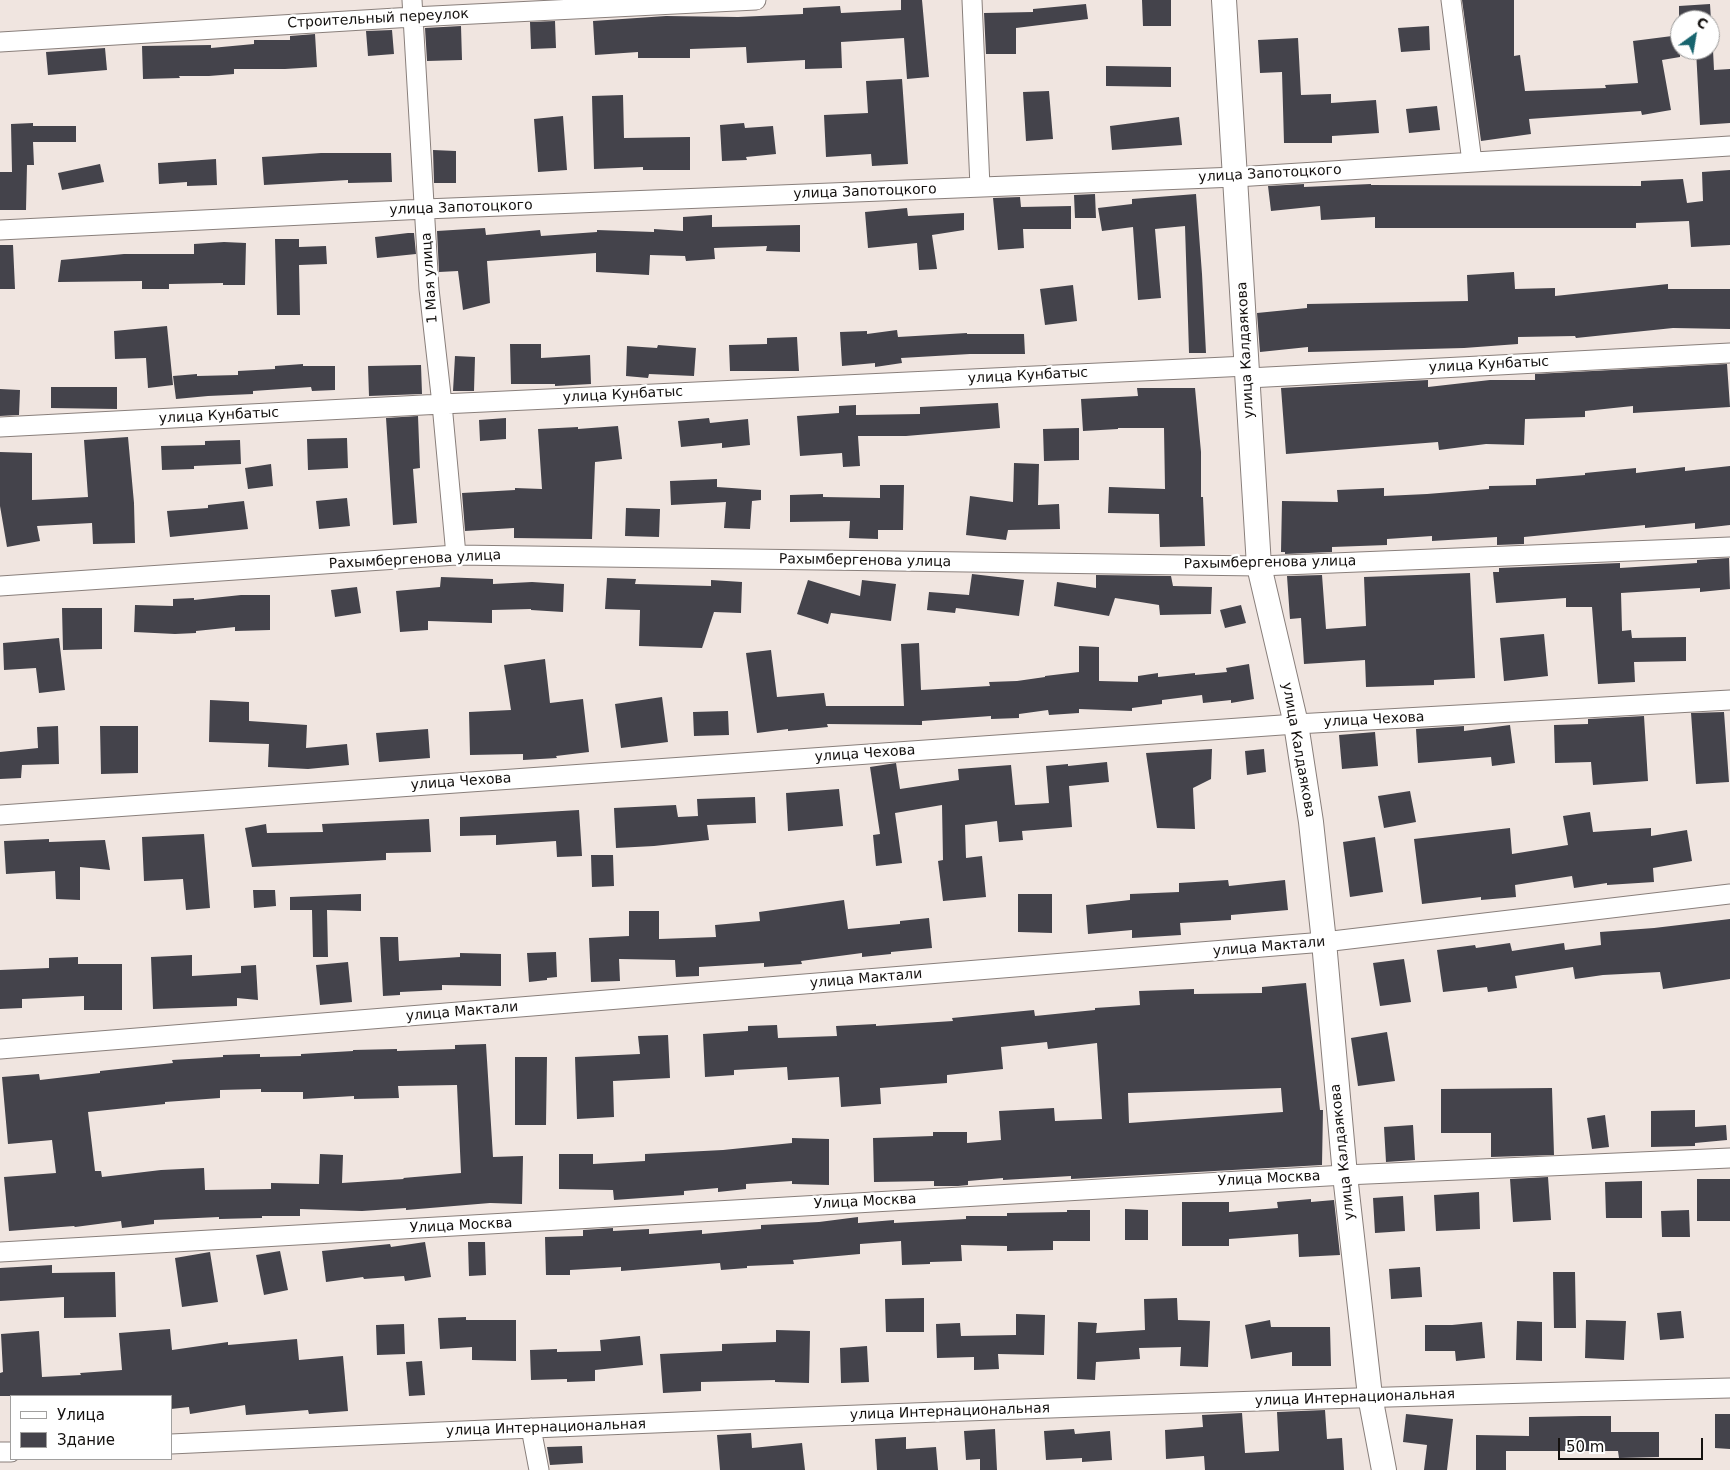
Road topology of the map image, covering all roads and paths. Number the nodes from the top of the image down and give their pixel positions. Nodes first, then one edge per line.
1 (756, 0) edge
2 (972, 0) edge
3 (1224, 0) edge
4 (1452, 0) edge
5 (412, 8) edge
6 (0, 42) edge
7 (1730, 146) edge
8 (1472, 162) junction
9 (1236, 177) junction
10 (980, 187) junction
11 (425, 209) junction
12 (0, 230) edge
13 (1730, 353) edge
14 (1248, 372) junction
15 (442, 404) junction
16 (0, 427) edge
17 (1730, 547) edge
18 (456, 555) junction
19 (1259, 566) junction
20 (0, 586) edge
21 (1730, 700) edge
22 (1296, 724) junction
23 (0, 815) edge
24 (1730, 894) edge
25 (1324, 942) junction
26 (0, 1049) edge
27 (1730, 1158) edge
28 (1345, 1174) junction
29 (0, 1252) edge
30 (1730, 1388) edge
31 (1370, 1396) junction
32 (531, 1428) junction
33 (172, 1444) edge
34 (539, 1470) edge
35 (1384, 1470) edge

1 - 5 street, Строительный переулок
2 - 10 street
3 - 9 street, улица Калдаякова
4 - 8 street
5 - 6 street, Строительный переулок
5 - 11 street, 1 Мая улица
7 - 8 street, улица Запотоцкого
8 - 9 street, улица Запотоцкого
9 - 10 street, улица Запотоцкого
9 - 14 street, улица Калдаякова
10 - 11 street, улица Запотоцкого
11 - 12 street, улица Запотоцкого
11 - 15 street, 1 Мая улица
13 - 14 street, улица Кунбатыс
14 - 15 street, улица Кунбатыс
14 - 19 street, улица Калдаякова
15 - 16 street, улица Кунбатыс
15 - 18 street, 1 Мая улица
17 - 19 street, Рахымбергенова улица
18 - 19 street, Рахымбергенова улица
18 - 20 street, Рахымбергенова улица
19 - 22 street, улица Калдаякова
21 - 22 street, улица Чехова
22 - 23 street, улица Чехова
22 - 25 street, улица Калдаякова
24 - 25 street, улица Мактали
25 - 26 street, улица Мактали
25 - 28 street, улица Калдаякова
27 - 28 street, Улица Москва
28 - 29 street, Улица Москва
28 - 31 street, улица Калдаякова
30 - 31 street, улица Интернациональная
31 - 32 street, улица Интернациональная
31 - 35 street, улица Калдаякова
32 - 33 street, улица Интернациональная
32 - 34 street

